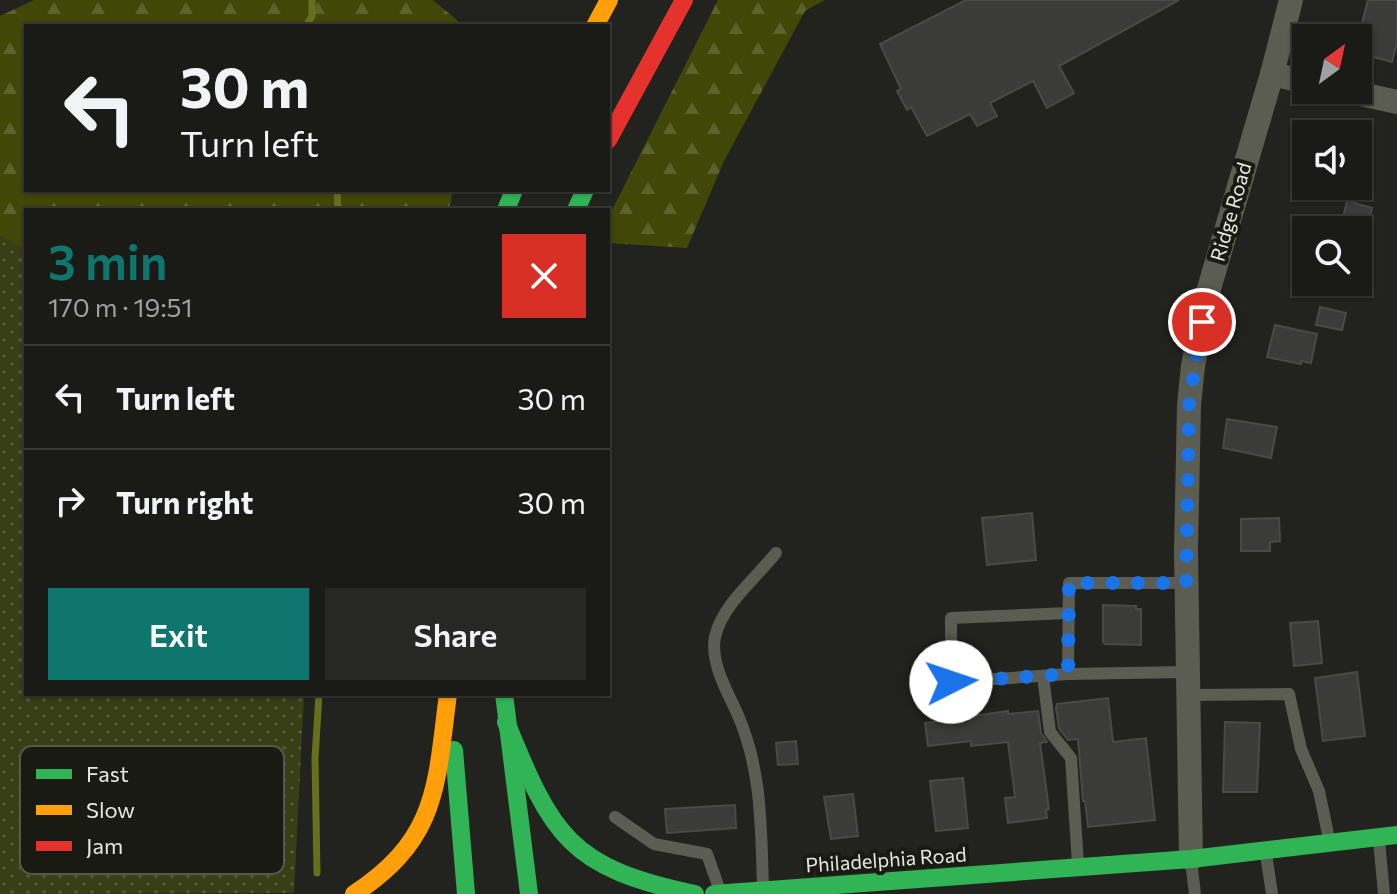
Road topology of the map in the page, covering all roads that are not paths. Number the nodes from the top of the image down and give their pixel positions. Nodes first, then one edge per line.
1 (609, 0) edge
2 (684, 0) edge
3 (1291, 0) edge
4 (596, 24) edge
5 (1272, 74) junction
6 (1292, 79) edge
7 (1372, 96) edge
8 (1397, 102) edge
9 (610, 136) edge
10 (776, 553) dead end
11 (1186, 583) junction
12 (1069, 613) junction
13 (1068, 674) junction
14 (1043, 676) junction
15 (1186, 684) junction
16 (448, 696) edge
17 (448, 696) edge
18 (504, 696) edge
19 (506, 722) junction
20 (615, 817) dead end
21 (1388, 836) edge
22 (1330, 843) junction
23 (1265, 850) junction
24 (1191, 859) junction
25 (1069, 868) junction
26 (763, 891) junction
27 (354, 894) edge
28 (466, 894) edge
29 (529, 894) edge
30 (695, 894) edge
31 (714, 894) edge
32 (721, 894) edge
33 (981, 894) edge
34 (1195, 894) edge
35 (1272, 894) edge
36 (1384, 894) edge

1 - 4 main road
2 - 9 main road
3 - 5 street, Ridge Road
5 - 6 street
5 - 11 street, Ridge Road
7 - 8 street
10 - 26 lane
11 - 12 lane
11 - 15 street, Ridge Road
12 - 13 lane
12 - 14 lane
13 - 14 lane
13 - 15 lane
14 - 25 lane
15 - 22 lane
15 - 24 street, Ridge Road
16 - 27 main road
17 - 28 main road
18 - 19 main road
19 - 29 main road
19 - 30 main road
20 - 32 lane
21 - 22 main road, Philadelphia Road
21 - 36 lane
22 - 23 main road, Philadelphia Road
23 - 24 main road, Philadelphia Road
23 - 35 lane
24 - 25 main road, Philadelphia Road
24 - 34 lane
25 - 26 main road, Philadelphia Road
25 - 33 main road, Philadelphia Road
26 - 32 main road, Philadelphia Road
31 - 32 main road, Philadelphia Road

